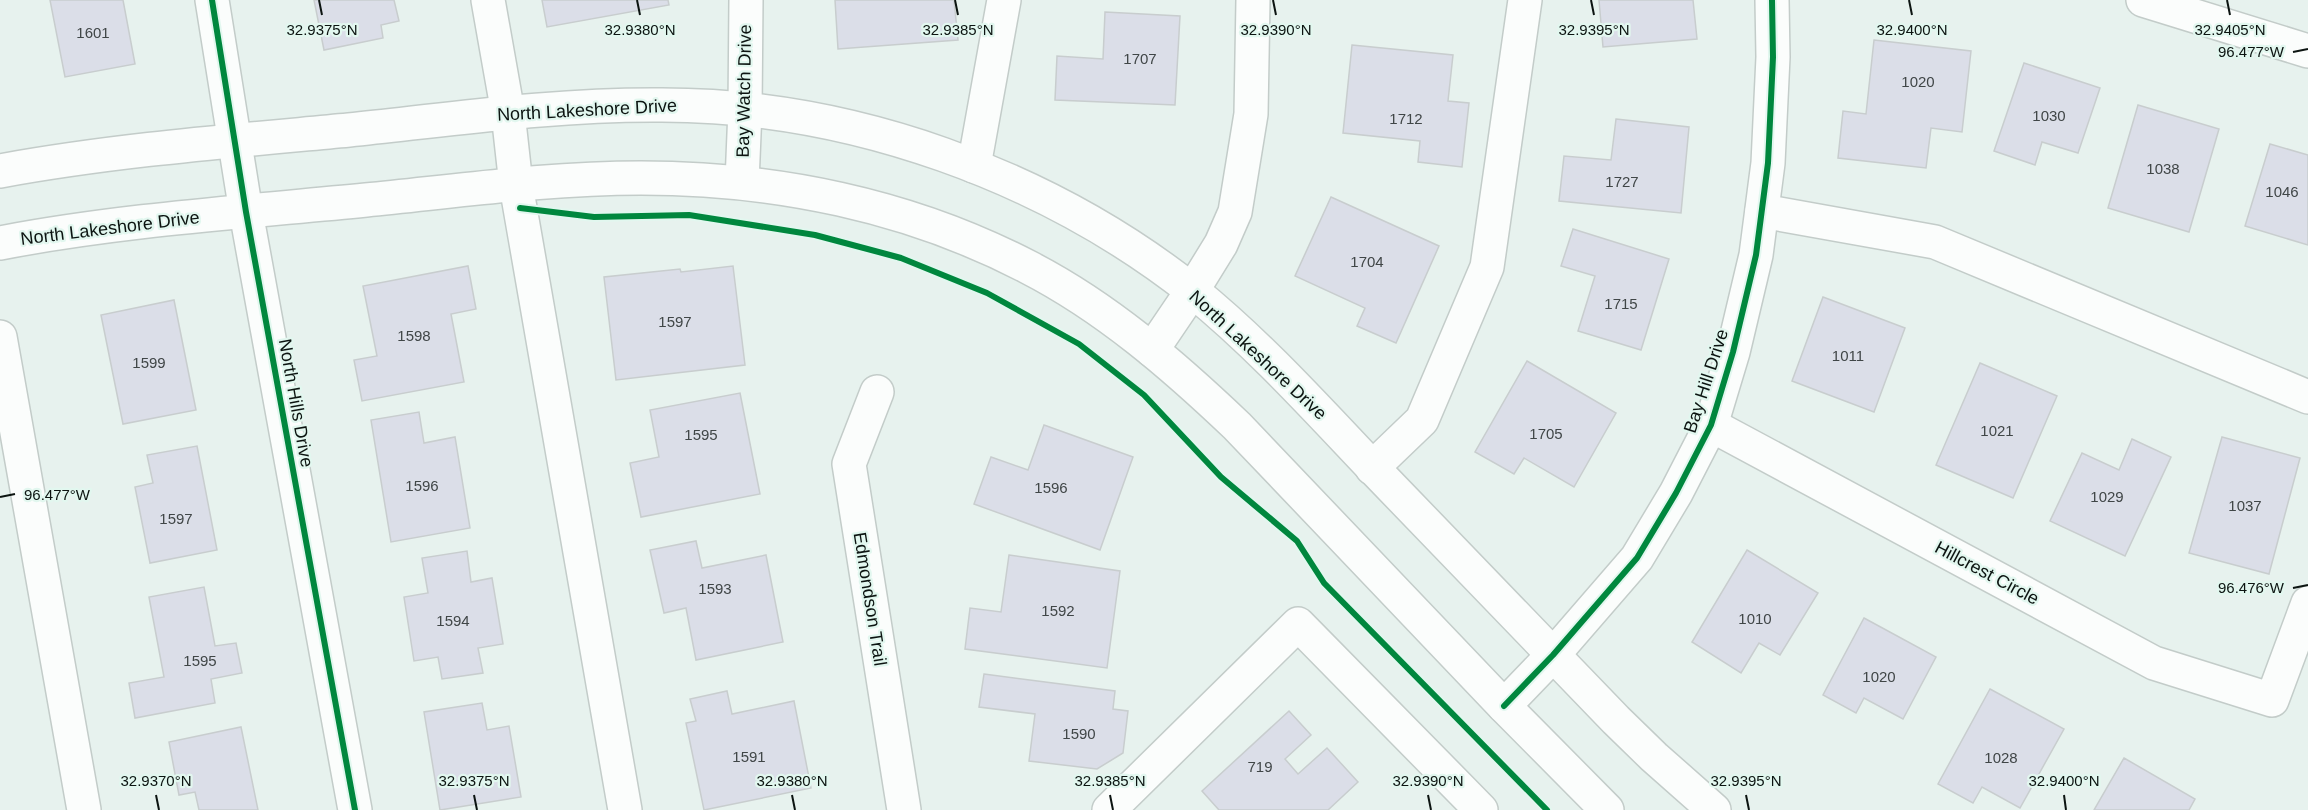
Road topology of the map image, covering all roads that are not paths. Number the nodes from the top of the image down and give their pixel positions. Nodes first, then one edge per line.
1 (212, 0) edge
2 (488, 0) edge
3 (746, 0) edge
4 (1004, 0) edge
5 (1253, 0) edge
6 (1525, 0) edge
7 (1772, 0) edge
8 (2143, 0) edge
9 (2308, 51) edge
10 (745, 110) junction
11 (508, 113) junction
12 (236, 141) junction
13 (974, 166) junction
14 (0, 171) edge
15 (742, 182) junction
16 (516, 185) junction
17 (1762, 211) junction
18 (246, 212) junction
19 (0, 243) edge
20 (1192, 291) junction
21 (0, 337) edge
22 (1152, 350) junction
23 (877, 392) dead end
24 (2308, 397) edge
25 (1711, 425) junction
26 (1372, 468) junction
27 (2308, 603) edge
28 (1553, 655) junction
29 (1504, 706) junction
30 (84, 810) edge
31 (356, 810) edge
32 (625, 810) edge
33 (904, 810) edge
34 (1109, 810) edge
35 (1481, 810) edge
36 (1607, 810) edge
37 (1714, 810) edge

1 - 12 main road, North Hills Drive
2 - 11 main road
3 - 10 main road, Bay Watch Drive
4 - 13 main road
5 - 20 main road
6 - 26 main road
7 - 17 main road, Bay Hill Drive
8 - 9 main road
10 - 11 main road, North Lakeshore Drive
10 - 13 main road, North Lakeshore Drive
10 - 15 main road, Bay Watch Drive
11 - 12 main road, North Lakeshore Drive
11 - 16 main road
12 - 14 main road, North Lakeshore Drive
12 - 18 main road, North Hills Drive
13 - 20 main road, North Lakeshore Drive
15 - 16 main road, North Lakeshore Drive
15 - 22 main road, North Lakeshore Drive
16 - 18 main road, North Lakeshore Drive
16 - 32 main road
17 - 24 main road
17 - 25 main road, Bay Hill Drive
18 - 19 main road, North Lakeshore Drive
18 - 31 main road, North Hills Drive
20 - 22 main road
20 - 26 main road, North Lakeshore Drive
21 - 30 main road
22 - 29 main road, North Lakeshore Drive
23 - 33 main road, Edmondson Trail
25 - 27 main road, Hillcrest Circle
25 - 28 main road, Bay Hill Drive
26 - 28 main road, North Lakeshore Drive
28 - 29 main road, Bay Hill Drive
28 - 37 main road, North Lakeshore Drive
29 - 36 main road, North Lakeshore Drive
34 - 35 main road

